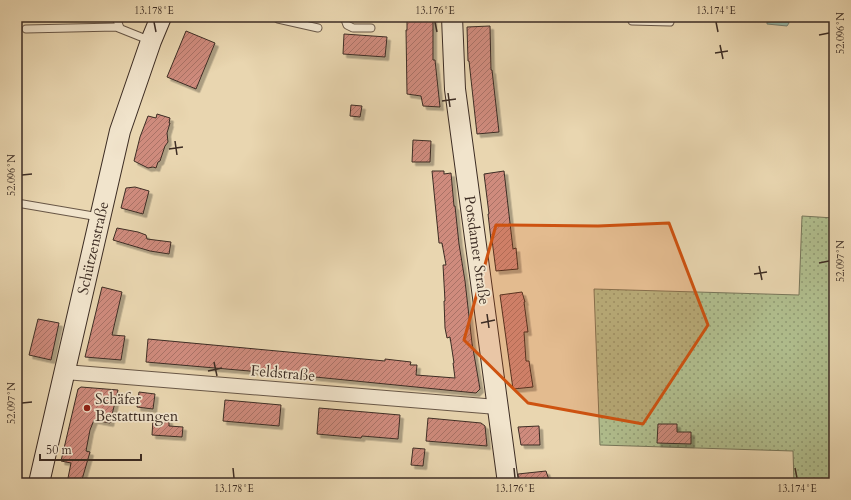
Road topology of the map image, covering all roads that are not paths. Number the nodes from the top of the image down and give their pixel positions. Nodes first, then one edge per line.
1 (116, 17) edge
2 (161, 17) edge
3 (275, 17) edge
4 (344, 17) edge
5 (452, 17) edge
6 (632, 17) edge
7 (671, 17) edge
8 (120, 28) junction
9 (318, 28) dead end
10 (371, 28) dead end
11 (26, 29) dead end
12 (151, 41) junction
13 (17, 203) edge
14 (99, 218) junction
15 (65, 372) junction
16 (497, 407) junction
17 (39, 483) edge
18 (508, 483) edge

1 - 8 lane
2 - 12 street, Schützenstraße
3 - 9 lane
4 - 10 lane
5 - 16 street, Potsdamer Straße
6 - 7 lane
8 - 11 lane
8 - 12 lane
12 - 14 street, Schützenstraße
13 - 14 lane
14 - 15 street, Schützenstraße
15 - 16 street, Feldstraße
15 - 17 street, Schützenstraße
16 - 18 street, Potsdamer Straße

